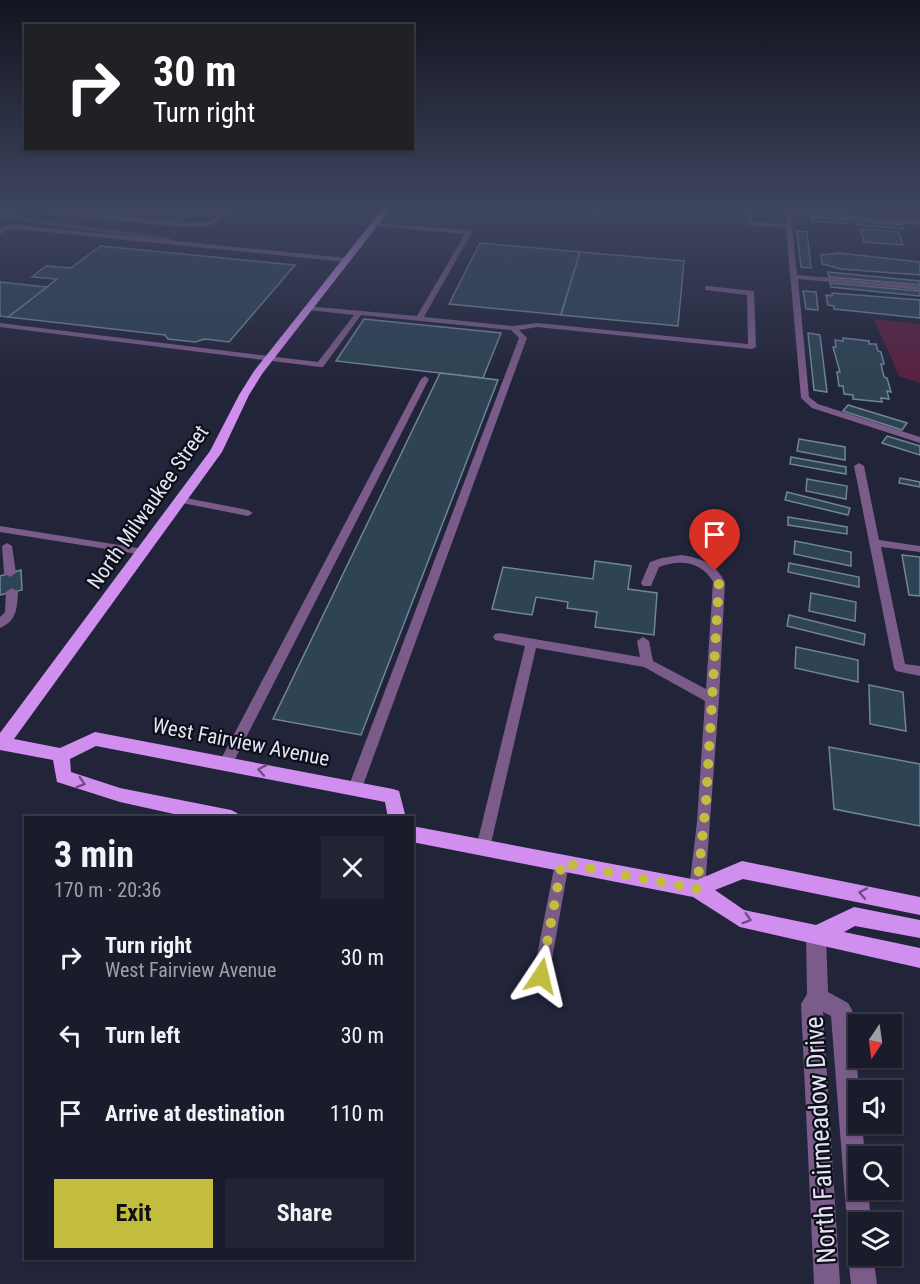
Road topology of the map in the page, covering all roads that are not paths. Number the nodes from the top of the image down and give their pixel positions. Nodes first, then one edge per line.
1 (341, 267) edge
2 (449, 267) edge
3 (793, 267) edge
4 (794, 277) junction
5 (708, 288) dead end
6 (920, 288) edge
7 (309, 308) junction
8 (359, 313) junction
9 (419, 319) junction
10 (0, 325) edge
11 (513, 328) junction
12 (269, 358) junction
13 (425, 379) dead end
14 (920, 440) edge
15 (859, 466) dead end
16 (181, 500) junction
17 (248, 513) dead end
18 (0, 529) edge
19 (875, 543) junction
20 (7, 546) dead end
21 (920, 549) edge
22 (144, 552) junction
23 (10, 573) dead end
24 (647, 583) dead end
25 (12, 592) dead end
26 (0, 624) edge
27 (499, 637) dead end
28 (643, 641) dead end
29 (531, 644) junction
30 (647, 663) junction
31 (920, 671) edge
32 (713, 699) junction
33 (1, 743) edge
34 (61, 755) junction
35 (226, 763) junction
36 (355, 788) junction
37 (221, 816) edge
38 (397, 816) edge
39 (414, 834) edge
40 (483, 848) junction
41 (562, 863) junction
42 (697, 889) junction
43 (920, 906) edge
44 (920, 929) edge
45 (816, 936) junction
46 (920, 958) edge
47 (541, 976) dead end
48 (818, 999) junction
49 (858, 1212) edge
50 (862, 1266) edge
51 (827, 1284) edge
52 (864, 1284) edge

1 - 7 main road, North Milwaukee Street
2 - 9 lane
3 - 4 lane
4 - 6 lane
4 - 14 lane
5 - 11 lane
7 - 8 lane
7 - 12 main road, North Milwaukee Street
8 - 9 lane
8 - 12 lane
9 - 11 lane
10 - 12 lane
11 - 36 lane
12 - 16 main road, North Milwaukee Street
13 - 35 lane
15 - 19 lane
16 - 17 lane
16 - 22 main road, North Milwaukee Street
18 - 22 lane
19 - 21 lane
19 - 31 lane
20 - 23 lane
22 - 33 main road, North Milwaukee Street
24 - 32 lane
25 - 26 lane
27 - 29 lane
28 - 30 lane
29 - 30 lane
29 - 40 lane
30 - 32 lane
32 - 42 lane
33 - 34 main road
34 - 35 main road, West Fairview Avenue
34 -> 37 main road
36 -> 35 main road, West Fairview Avenue
36 - 38 main road, West Fairview Avenue
39 - 40 main road
40 - 41 main road
41 - 42 main road
41 - 47 lane
43 -> 42 main road
42 -> 45 main road
44 - 45 main road
45 - 46 main road
45 - 48 street, North Fairmeadow Drive
48 - 49 street, North Fairmeadow Drive
48 - 51 street, North Fairmeadow Drive
50 - 52 street, North Fairmeadow Drive

